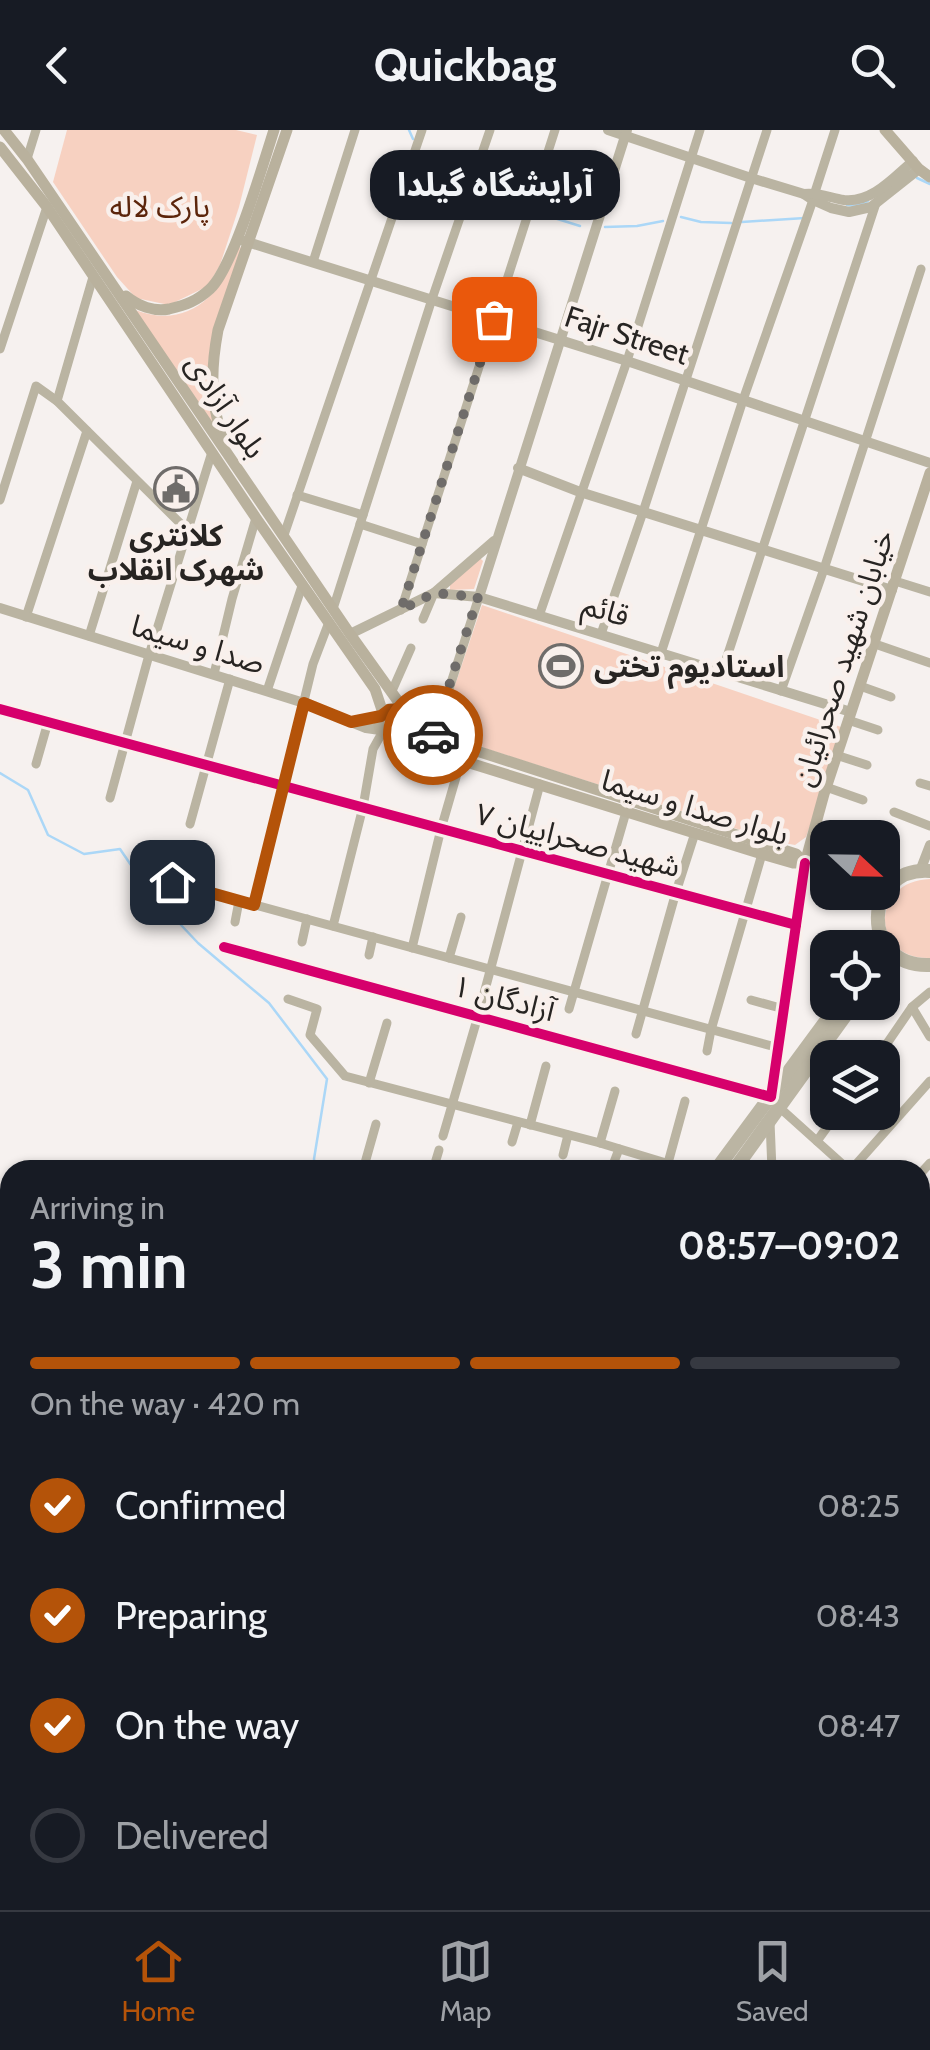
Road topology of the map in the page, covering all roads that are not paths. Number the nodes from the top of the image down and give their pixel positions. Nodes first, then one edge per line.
1 (4, 130) edge
2 (36, 130) edge
3 (356, 130) edge
4 (422, 130) edge
5 (490, 130) edge
6 (555, 130) edge
7 (608, 130) edge
8 (700, 130) edge
9 (767, 130) edge
10 (836, 130) edge
11 (885, 130) edge
12 (626, 133) edge
13 (279, 134) edge
14 (2, 153) edge
15 (690, 158) junction
16 (28, 168) junction
17 (920, 175) edge
18 (751, 178) junction
19 (814, 199) junction
20 (876, 203) junction
21 (46, 207) junction
22 (243, 240) junction
23 (313, 262) junction
24 (921, 269) dead end
25 (93, 278) junction
26 (372, 280) junction
27 (114, 286) junction
28 (432, 299) junction
29 (494, 319) junction
30 (560, 339) junction
31 (0, 350) edge
32 (627, 360) junction
33 (686, 380) junction
34 (744, 400) junction
35 (57, 401) junction
36 (805, 420) junction
37 (87, 431) junction
38 (865, 441) junction
39 (226, 450) junction
40 (212, 452) junction
41 (930, 462) edge
42 (518, 468) junction
43 (930, 474) edge
44 (138, 481) junction
45 (244, 488) junction
46 (580, 492) junction
47 (297, 495) junction
48 (0, 500) edge
49 (643, 512) junction
50 (256, 518) junction
51 (916, 518) junction
52 (361, 519) junction
53 (930, 522) edge
54 (187, 530) junction
55 (701, 530) junction
56 (284, 535) junction
57 (495, 540) junction
58 (422, 544) junction
59 (764, 550) junction
60 (824, 569) junction
61 (893, 585) junction
62 (302, 586) junction
63 (930, 592) edge
64 (434, 593) junction
65 (478, 597) junction
66 (0, 608) edge
67 (333, 609) junction
68 (401, 610) junction
69 (539, 616) junction
70 (26, 617) junction
71 (423, 619) dead end
72 (329, 622) junction
73 (350, 634) junction
74 (601, 634) junction
75 (89, 636) junction
76 (874, 644) junction
77 (411, 648) dead end
78 (661, 652) junction
79 (149, 655) junction
80 (930, 663) edge
81 (722, 672) junction
82 (214, 674) junction
83 (230, 679) junction
84 (860, 686) junction
85 (267, 691) junction
86 (392, 691) junction
87 (781, 691) junction
88 (891, 697) dead end
89 (304, 703) junction
90 (0, 709) edge
91 (405, 710) junction
92 (850, 716) junction
93 (48, 722) junction
94 (381, 723) junction
95 (415, 723) junction
96 (878, 730) dead end
97 (432, 734) junction
98 (402, 740) junction
99 (126, 743) junction
100 (420, 747) junction
101 (836, 754) junction
102 (461, 760) junction
103 (36, 764) dead end
104 (208, 765) junction
105 (867, 765) dead end
106 (540, 784) junction
107 (284, 786) junction
108 (826, 788) junction
109 (110, 798) dead end
110 (864, 800) dead end
111 (362, 807) junction
112 (626, 812) junction
113 (894, 812) dead end
114 (190, 824) dead end
115 (930, 826) edge
116 (441, 828) junction
117 (695, 833) junction
118 (930, 845) edge
119 (522, 850) junction
120 (762, 854) junction
121 (805, 863) junction
122 (810, 865) edge
123 (925, 871) edge
124 (609, 874) junction
125 (900, 878) edge
126 (172, 882) dead end
127 (676, 892) junction
128 (239, 901) junction
129 (254, 905) junction
130 (745, 911) junction
131 (461, 918) dead end
132 (307, 919) junction
133 (234, 922) dead end
134 (796, 925) junction
135 (333, 926) junction
136 (372, 937) junction
137 (302, 942) dead end
138 (224, 946) dead end
139 (412, 948) junction
140 (369, 954) dead end
141 (445, 957) junction
142 (900, 958) edge
143 (930, 965) edge
144 (436, 969) dead end
145 (489, 969) junction
146 (575, 992) junction
147 (930, 992) edge
148 (288, 999) dead end
149 (751, 1000) dead end
150 (912, 1007) junction
151 (569, 1009) dead end
152 (784, 1009) junction
153 (642, 1011) junction
154 (478, 1016) junction
155 (839, 1020) edge
156 (387, 1023) dead end
157 (711, 1030) junction
158 (636, 1034) dead end
159 (930, 1037) edge
160 (822, 1040) edge
161 (890, 1040) edge
162 (779, 1048) junction
163 (707, 1050) dead end
164 (810, 1055) edge
165 (546, 1066) dead end
166 (369, 1083) junction
167 (926, 1085) edge
168 (615, 1091) dead end
169 (685, 1101) dead end
170 (776, 1102) junction
171 (452, 1104) junction
172 (518, 1122) junction
173 (770, 1122) junction
174 (376, 1124) dead end
175 (530, 1125) junction
176 (825, 1130) edge
177 (443, 1136) dead end
178 (568, 1136) junction
179 (817, 1141) junction
180 (512, 1142) dead end
181 (600, 1143) junction
182 (619, 1149) junction
183 (439, 1150) dead end
184 (563, 1155) dead end
185 (366, 1160) edge
186 (436, 1160) edge
187 (615, 1160) edge
188 (643, 1160) edge
189 (669, 1160) edge
190 (725, 1160) edge
191 (742, 1160) edge
192 (772, 1160) edge
193 (839, 1160) edge
194 (859, 1160) edge

1 - 16 main road, بلوار آزادی
2 - 16 street
3 - 23 street
4 - 26 street
5 - 28 street
6 - 29 street
7 - 12 street
8 - 15 street
9 - 18 street
10 - 19 street
11 - 17 main road
12 - 15 street
12 - 30 street
13 - 22 main road
14 - 16 main road, بلوار آزادی
15 - 18 street
15 - 32 street
16 - 21 main road, بلوار آزادی
16 - 27 main road, بلوار آزادی
17 - 19 street
17 - 20 street
18 - 19 street
18 - 33 street
19 - 20 street
19 - 34 street
20 - 36 street
21 - 25 main road, بلوار آزادی
21 - 31 street
22 - 23 street, Fajr Street
22 - 27 main road
22 - 39 main road
23 - 26 street, Fajr Street
24 - 38 street
25 - 35 street
25 - 40 main road, بلوار آزادی
26 - 28 street, Fajr Street
26 - 47 street
27 - 39 main road, بلوار آزادی
28 - 29 street, Fajr Street
28 - 52 street
29 - 30 street, Fajr Street
29 - 58 street
30 - 32 street, Fajr Street
30 - 42 street
32 - 33 street, Fajr Street
32 - 46 street
33 - 34 street, Fajr Street
33 - 49 street
34 - 36 street, Fajr Street
34 - 55 street
35 - 37 street
35 - 48 street
36 - 38 street, Fajr Street
36 - 59 street
37 - 44 street
37 - 70 street
38 - 41 street, Fajr Street
38 - 60 street
39 - 45 main road, بلوار آزادی
40 - 45 main road, بلوار آزادی
40 - 54 street
42 - 46 street
42 - 57 street
43 - 51 main road, خیابان شهید صحرائیان
44 - 54 street
44 - 75 street
45 - 50 main road, بلوار آزادی
45 - 56 main road, بلوار آزادی
46 - 49 street
46 - 69 street
47 - 52 street
47 - 56 street
49 - 55 street
49 - 74 street
50 - 62 main road, بلوار آزادی
50 - 82 street
51 - 53 street
51 - 61 main road, خیابان شهید صحرائیان
52 - 58 street
52 - 67 street
54 - 79 street
55 - 59 street
55 - 78 street
56 - 67 main road, بلوار آزادی
57 - 64 street
57 - 65 street
58 - 68 street
59 - 60 street
59 - 81 street
60 - 61 street
60 - 87 street
61 - 63 street
61 - 76 main road, خیابان شهید صحرائیان
62 - 72 main road, بلوار آزادی
62 - 85 street
64 - 65 street, قائم
64 - 68 street
64 - 71 street
65 - 69 street, قائم
65 - 97 street
66 - 70 street, صدا و سیما
67 - 73 main road, بلوار آزادی
68 - 73 street
69 - 74 street, قائم
70 - 75 street, صدا و سیما
72 - 89 street
72 - 94 main road, بلوار آزادی
73 - 86 main road, بلوار آزادی
74 - 78 street, قائم
75 - 79 street, صدا و سیما
76 - 80 street
76 - 84 main road, خیابان شهید صحرائیان
77 - 86 street
78 - 81 street, قائم
79 - 82 street, صدا و سیما
79 - 99 street
81 - 87 street, قائم
82 - 83 street, صدا و سیما
83 - 85 street, صدا و سیما
83 - 104 street
84 - 88 street
84 - 92 main road, خیابان شهید صحرائیان
85 - 89 street, صدا و سیما
86 - 91 main road, بلوار آزادی
87 - 92 street, قائم
89 - 94 street, صدا و سیما
89 - 107 street
90 - 93 street, شهید صحراییان ۷
91 - 94 main road
91 - 95 main road, بلوار آزادی
92 - 96 street
92 - 101 main road, خیابان شهید صحرائیان
93 - 99 street, شهید صحراییان ۷
93 - 103 street
94 - 98 main road, بلوار صدا و سیما
94 - 111 street
95 - 97 main road, بلوار صدا و سیما
95 - 98 main road
97 - 100 main road
97 - 121 main road, بلوار صدا و سیما
98 - 100 main road, بلوار صدا و سیما
99 - 104 street, شهید صحراییان ۷
99 - 109 street
100 - 102 main road, بلوار صدا و سیما
101 - 105 street
101 - 108 main road, خیابان شهید صحرائیان
102 - 106 main road, بلوار صدا و سیما
102 - 116 street
104 - 107 street, شهید صحراییان ۷
104 - 114 street
106 - 112 main road, بلوار صدا و سیما
106 - 119 street
107 - 111 street, شهید صحراییان ۷
107 - 129 street
108 - 110 street
108 - 121 main road, خیابان شهید صحرائیان
111 - 116 street, شهید صحراییان ۷
111 - 135 street
112 - 117 main road, بلوار صدا و سیما
112 - 124 street
113 - 115 street
116 - 119 street, شهید صحراییان ۷
116 - 139 street
117 - 120 main road, بلوار صدا و سیما
117 - 127 street
118 - 123 street
119 - 124 street, شهید صحراییان ۷
119 - 145 street
120 - 121 main road, بلوار صدا و سیما
120 - 130 street
121 - 122 main road
121 - 134 street, خیابان شهید صحرائیان
123 - 125 main road
124 - 127 street, شهید صحراییان ۷
124 - 146 street
126 - 128 street
127 - 130 street, شهید صحراییان ۷
127 - 153 street
128 - 129 street
128 - 133 street
129 - 132 street
130 - 134 street, شهید صحراییان ۷
130 - 157 street
131 - 141 street
132 - 135 street
132 - 137 street
134 - 152 street, خیابان شهید صحرائیان
135 - 136 street
136 - 139 street
136 - 140 street
138 - 154 street, آزادگان ۱
139 - 141 street
141 - 144 street
141 - 145 street
142 - 143 main road
145 - 146 street
145 - 154 street
146 - 151 street
146 - 153 street
147 - 150 street
148 - 166 street
149 - 152 street
150 - 159 street
150 - 161 street
152 - 162 street, خیابان شهید صحرائیان
153 - 157 street
153 - 158 street
154 - 170 street, آزادگان ۱
154 - 171 street
155 - 160 main road
156 - 166 street
157 - 162 street
157 - 163 street
162 - 170 street, خیابان شهید صحرائیان
164 - 170 main road
165 - 175 street
166 - 171 street
167 - 194 street
168 - 181 street
169 - 189 street
170 - 173 main road
170 - 179 street
170 - 190 main road
171 - 172 street
171 - 177 street
172 - 175 street
172 - 180 street
173 - 191 main road
173 - 192 street
174 - 185 street
175 - 178 street
176 - 179 street
178 - 181 street
178 - 184 street
179 - 193 street
181 - 182 street
182 - 187 street
182 - 188 street
183 - 186 street

